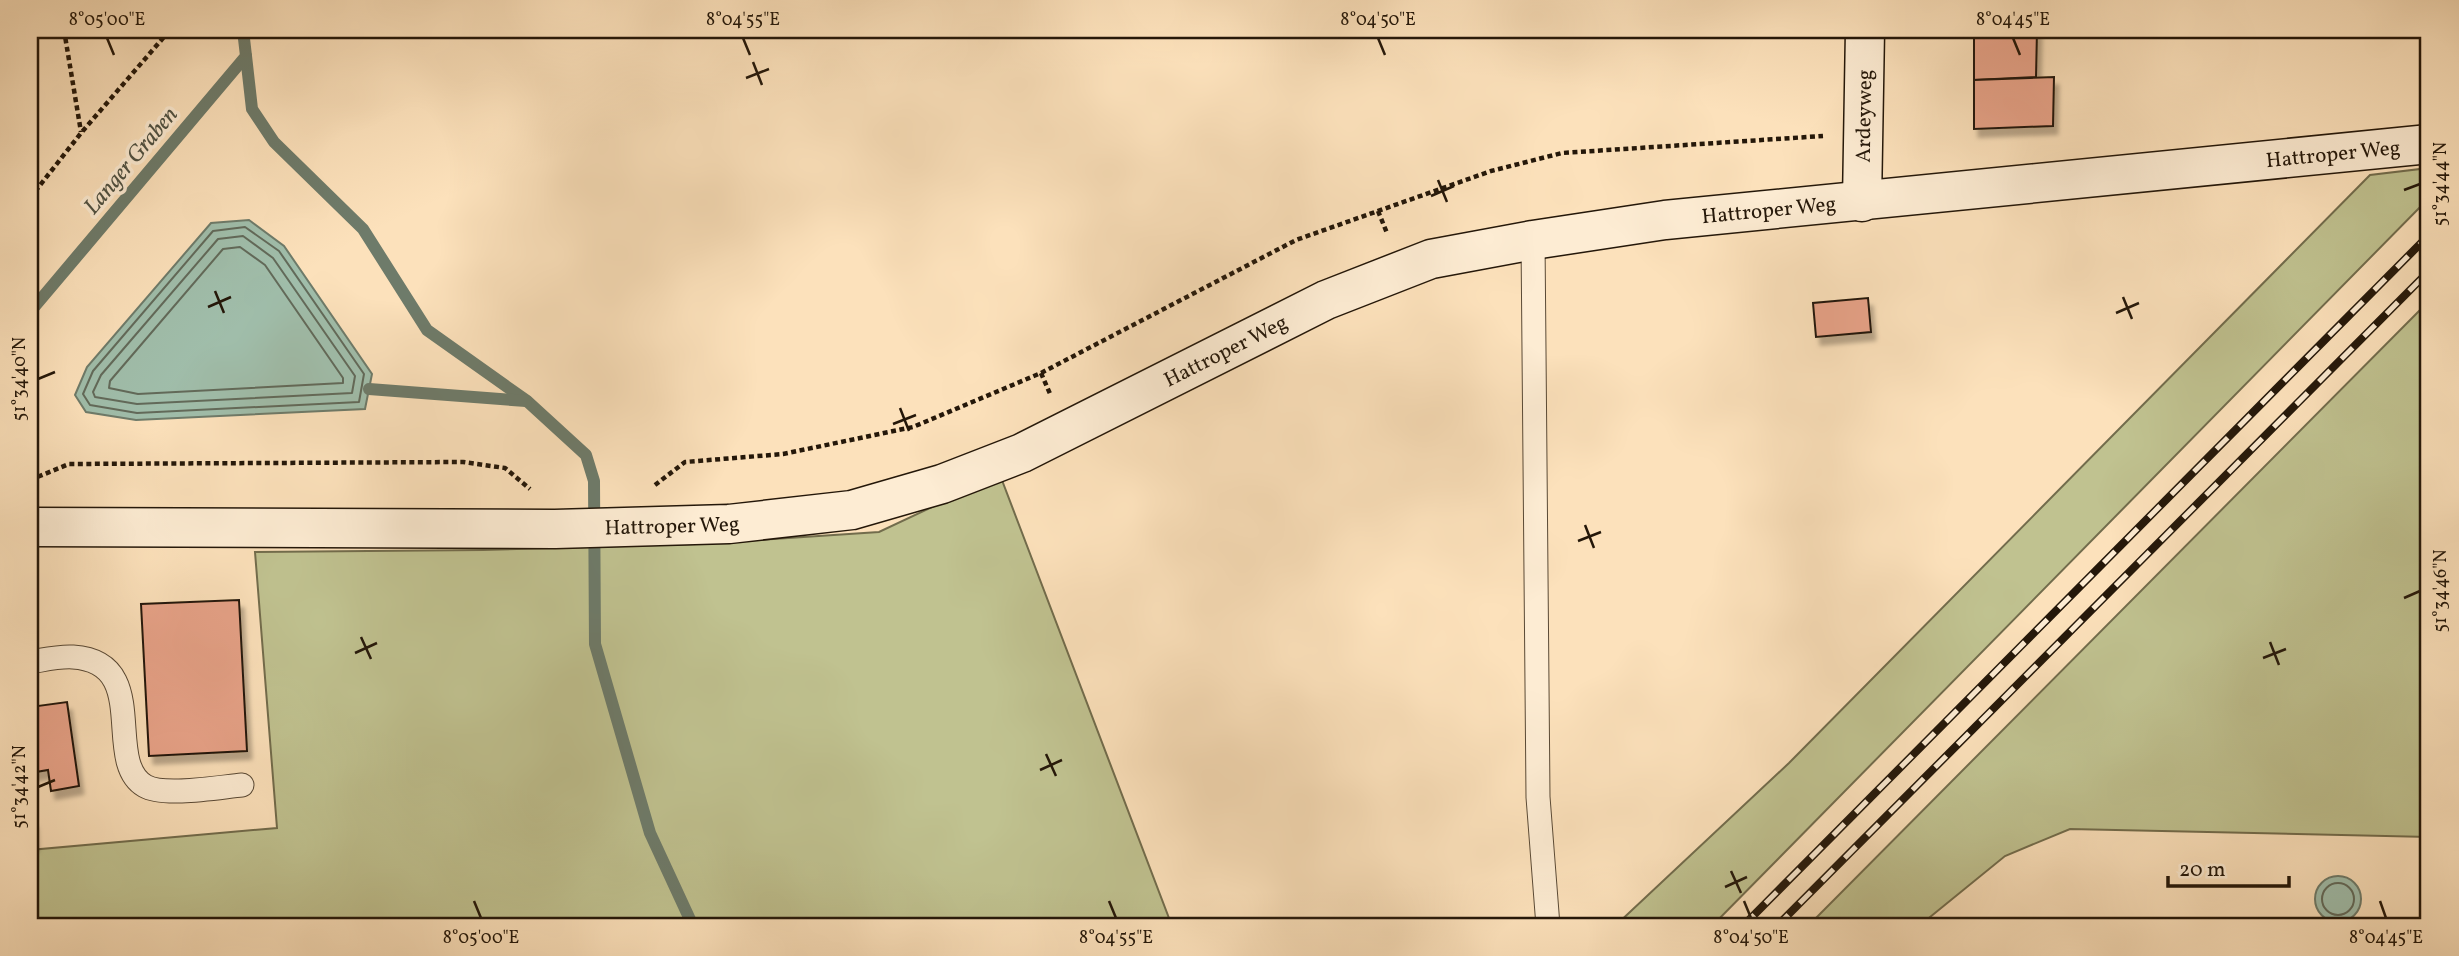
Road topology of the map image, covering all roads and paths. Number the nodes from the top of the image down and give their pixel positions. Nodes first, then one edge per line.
1 (64, 30) edge
2 (170, 30) edge
3 (1865, 30) edge
4 (1863, 132) junction
5 (81, 133) junction
6 (2429, 144) edge
7 (30, 198) edge
8 (1862, 202) junction
9 (1533, 240) junction
10 (30, 480) edge
11 (542, 492) dead end
12 (646, 509) junction
13 (30, 527) edge
14 (30, 662) edge
15 (242, 785) dead end
16 (1548, 926) edge

1 - 5 path
2 - 5 path
3 - 4 main road, Ardeyweg
4 - 8 main road, Ardeyweg
4 - 12 path
5 - 7 path
6 - 8 main road, Hattroper Weg
8 - 9 main road, Hattroper Weg
9 - 12 main road, Hattroper Weg
9 - 16 lane
10 - 11 path
12 - 13 main road, Hattroper Weg
14 - 15 lane

